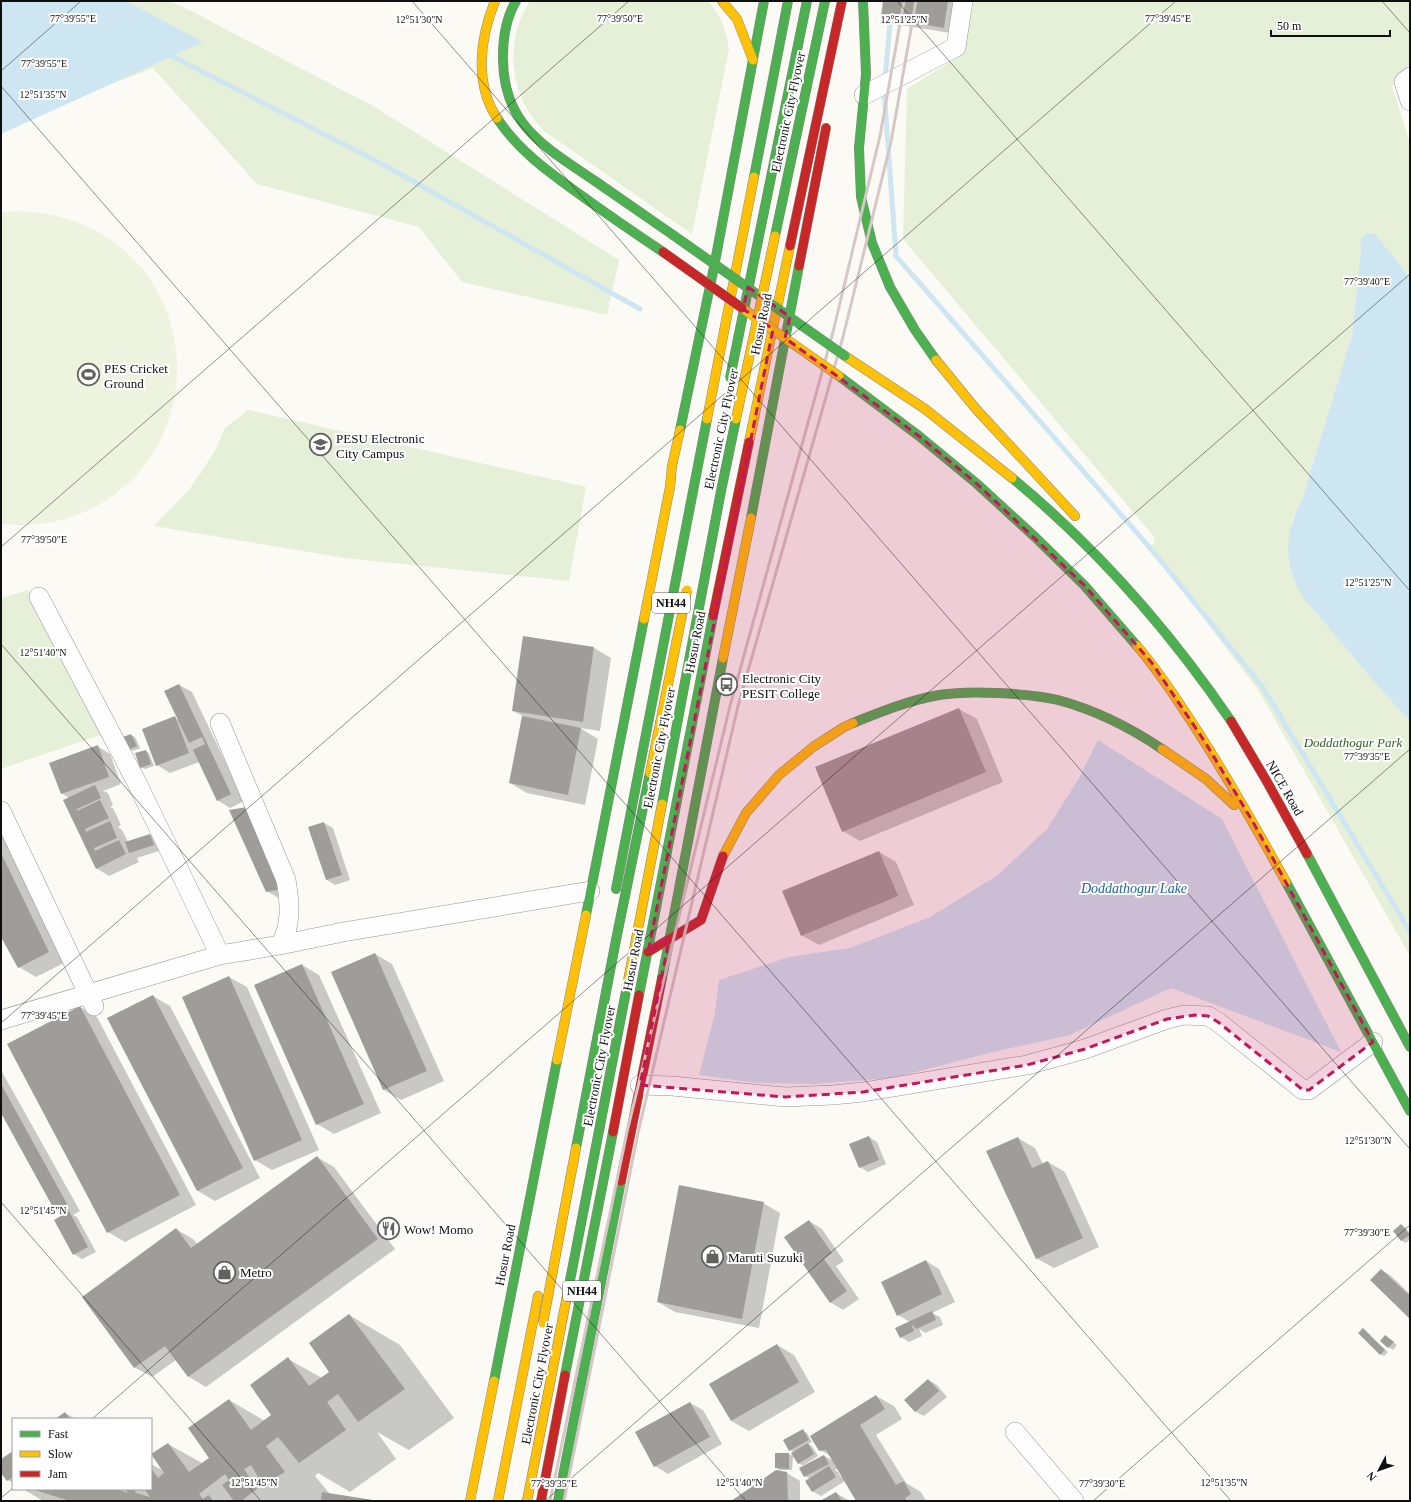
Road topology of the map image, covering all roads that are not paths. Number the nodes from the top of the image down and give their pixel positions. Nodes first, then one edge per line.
1 (495, 1) edge
2 (516, 1) edge
3 (722, 1) edge
4 (764, 1) edge
5 (788, 1) edge
6 (807, 1) edge
7 (825, 1) edge
8 (842, 1) edge
9 (851, 1) edge
10 (863, 1) edge
11 (963, 1) edge
12 (842, 48) dead end
13 (753, 60) junction
14 (1410, 77) edge
15 (864, 95) junction
16 (1410, 101) edge
17 (828, 119) dead end
18 (728, 384) dead end
19 (1078, 520) dead end
20 (1088, 533) dead end
21 (1105, 565) junction
22 (689, 580) dead end
23 (39, 598) dead end
24 (220, 723) dead end
25 (1, 811) edge
26 (1253, 822) junction
27 (590, 891) junction
28 (614, 898) dead end
29 (669, 940) junction
30 (280, 945) junction
31 (648, 952) junction
32 (220, 956) junction
33 (91, 1000) junction
34 (1, 1020) edge
35 (1373, 1042) junction
36 (1410, 1047) edge
37 (579, 1082) dead end
38 (640, 1085) junction
39 (1410, 1111) edge
40 (546, 1260) dead end
41 (541, 1283) dead end
42 (542, 1331) dead end
43 (1015, 1432) dead end
44 (470, 1501) edge
45 (498, 1501) edge
46 (528, 1501) edge
47 (541, 1501) edge
48 (558, 1501) edge
49 (1074, 1501) edge

1 - 26 main road, bridge
2 - 21 main road, bridge
3 - 13 main road
4 - 13 main road, Hosur Road
5 - 28 main road, NH44
6 - 18 main road, Electronic City Flyover, bridge
7 - 46 main road, Electronic City Flyover, bridge
8 - 31 main road, Hosur Road / NH44
9 - 12 main road
10 - 15 main road
11 - 15 street
13 - 27 main road, Hosur Road
14 - 16 street
15 - 19 main road
17 - 29 main road, Hosur Road
20 - 21 main road
21 - 36 main road, NICE Road
22 - 42 main road, Electronic City Flyover, bridge
23 - 32 street
24 - 30 street
25 - 33 street
26 - 29 main road
26 - 35 main road
27 - 30 street
27 - 44 main road, Hosur Road
29 - 31 main road
29 - 38 main road, Hosur Road
30 - 32 street
31 - 47 main road, Hosur Road / NH44
32 - 33 street
33 - 34 street
35 - 38 street
35 - 39 main road
37 - 40 main road
38 - 48 main road, Hosur Road
41 - 45 main road
43 - 49 street

